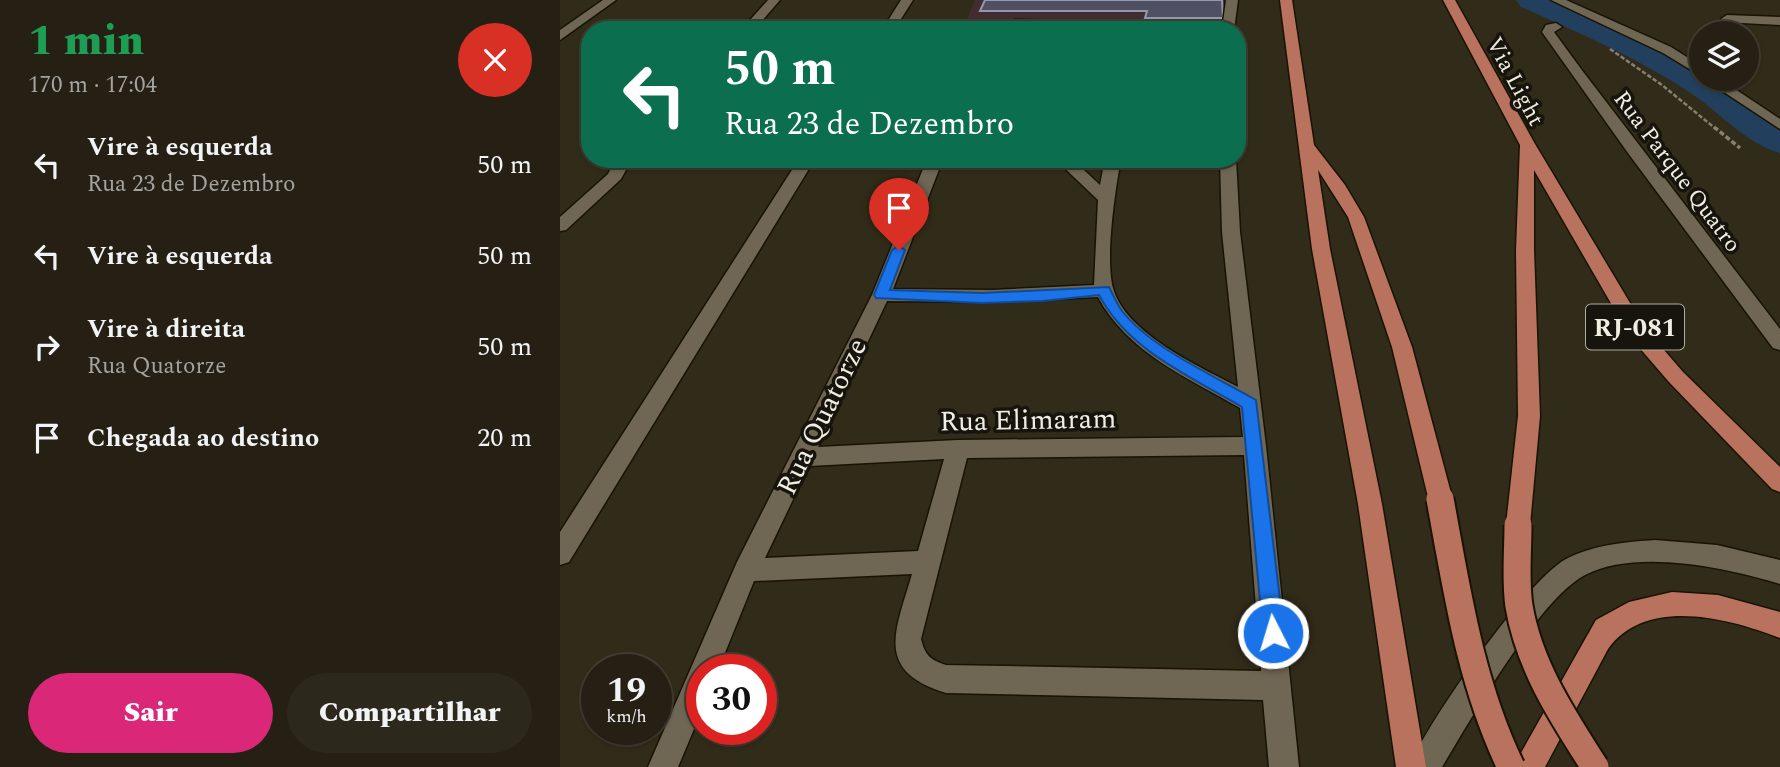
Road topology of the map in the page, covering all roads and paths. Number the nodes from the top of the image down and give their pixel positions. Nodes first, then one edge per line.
1 (610, 0) edge
2 (774, 0) edge
3 (907, 0) edge
4 (1232, 0) edge
5 (1286, 0) edge
6 (1449, 0) edge
7 (1557, 0) edge
8 (1727, 19) dead end
9 (755, 21) edge
10 (894, 21) edge
11 (1230, 21) edge
12 (1780, 21) edge
13 (1556, 27) dead end
14 (563, 29) edge
15 (1608, 48) dead end
16 (1689, 64) edge
17 (1729, 91) edge
18 (1780, 125) edge
19 (1527, 144) junction
20 (1308, 146) junction
21 (1740, 148) dead end
22 (619, 168) edge
23 (801, 168) edge
24 (931, 168) edge
25 (1073, 168) edge
26 (1111, 168) edge
27 (1227, 168) edge
28 (1106, 199) junction
29 (560, 226) edge
30 (1104, 290) junction
31 (881, 295) junction
32 (1780, 343) edge
33 (1250, 404) junction
34 (1255, 446) junction
35 (958, 449) junction
36 (801, 457) junction
37 (1780, 482) edge
38 (560, 554) edge
39 (928, 562) junction
40 (746, 570) junction
41 (1780, 572) edge
42 (1780, 625) edge
43 (711, 654) edge
44 (1278, 686) junction
45 (686, 712) edge
46 (663, 767) edge
47 (1284, 767) edge
48 (1411, 767) edge
49 (1424, 767) edge
50 (1511, 767) edge
51 (1528, 767) edge
52 (1595, 767) edge

1 - 14 street
2 - 9 street
3 - 10 street
4 - 11 street
5 - 20 main road
6 - 19 main road, Via Light / RJ-081
7 - 16 street
8 - 12 street
13 - 32 street, Rua Parque Quatro
15 - 21 path
17 - 18 street
19 - 37 main road, RJ-081
19 - 52 main road, bridge
20 - 48 main road
20 - 50 main road, bridge
22 - 29 street
23 - 38 street
24 - 31 street, Rua Quatorze
25 - 28 street
26 - 28 street
27 - 33 street
28 - 30 street
30 - 31 street
30 - 33 street
31 - 36 street, Rua Quatorze
33 - 34 street
34 - 35 street, Rua Elimaram
34 - 44 street
35 - 36 street, Rua Elimaram
35 - 39 street
36 - 40 street, Rua Quatorze
39 - 40 street
39 - 44 street
40 - 43 street, Rua Quatorze
41 - 49 street
42 - 51 main road
44 - 47 street
45 - 46 street, Rua Quatorze

